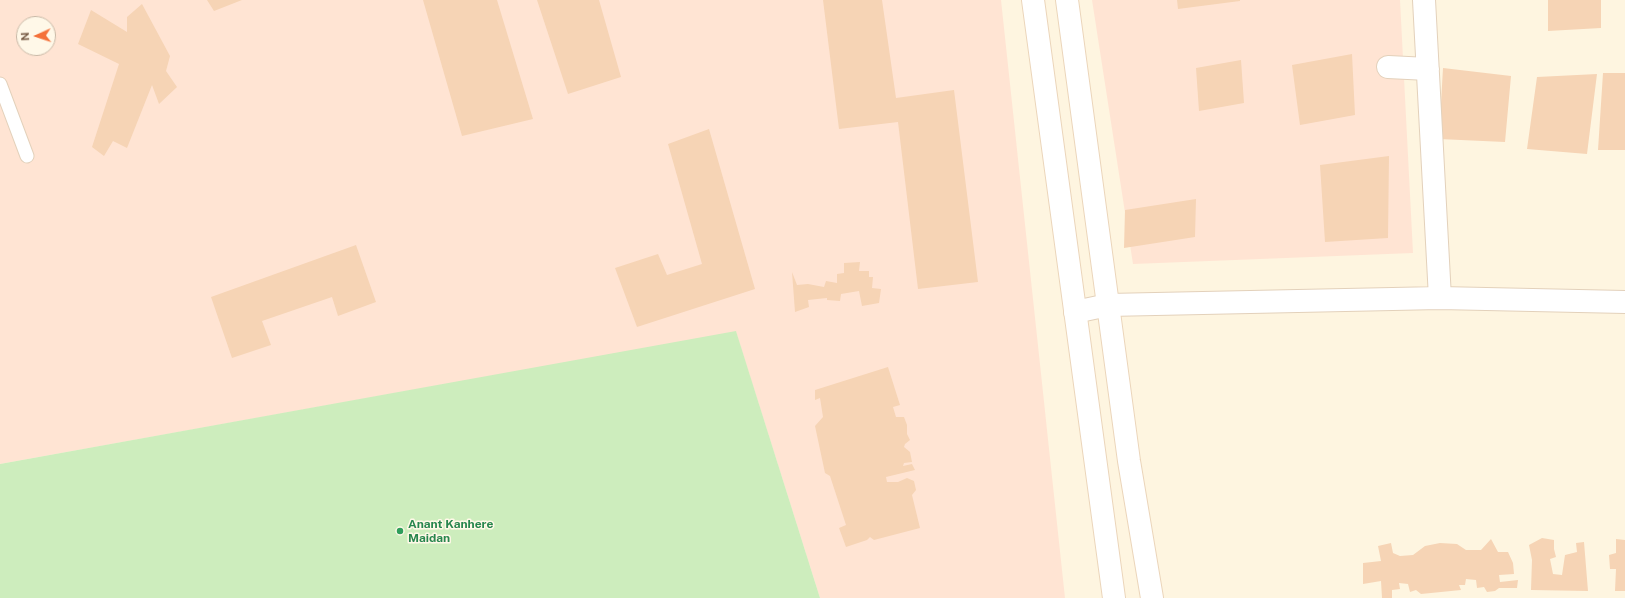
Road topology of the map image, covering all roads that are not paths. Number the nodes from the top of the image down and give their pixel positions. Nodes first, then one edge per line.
1 (1033, 0) edge
2 (1067, 0) edge
3 (1416, 3) edge
4 (1388, 67) dead end
5 (1428, 69) junction
6 (0, 84) edge
7 (27, 156) dead end
8 (1440, 298) junction
9 (1625, 302) edge
10 (1108, 305) junction
11 (1075, 312) junction
12 (1114, 598) edge
13 (1152, 598) edge

1 - 11 main road
2 - 10 main road
3 - 5 main road
4 - 5 main road
5 - 8 main road
6 - 7 lane
8 - 9 main road
8 - 10 main road
10 - 11 main road
10 - 13 main road
11 - 12 main road

